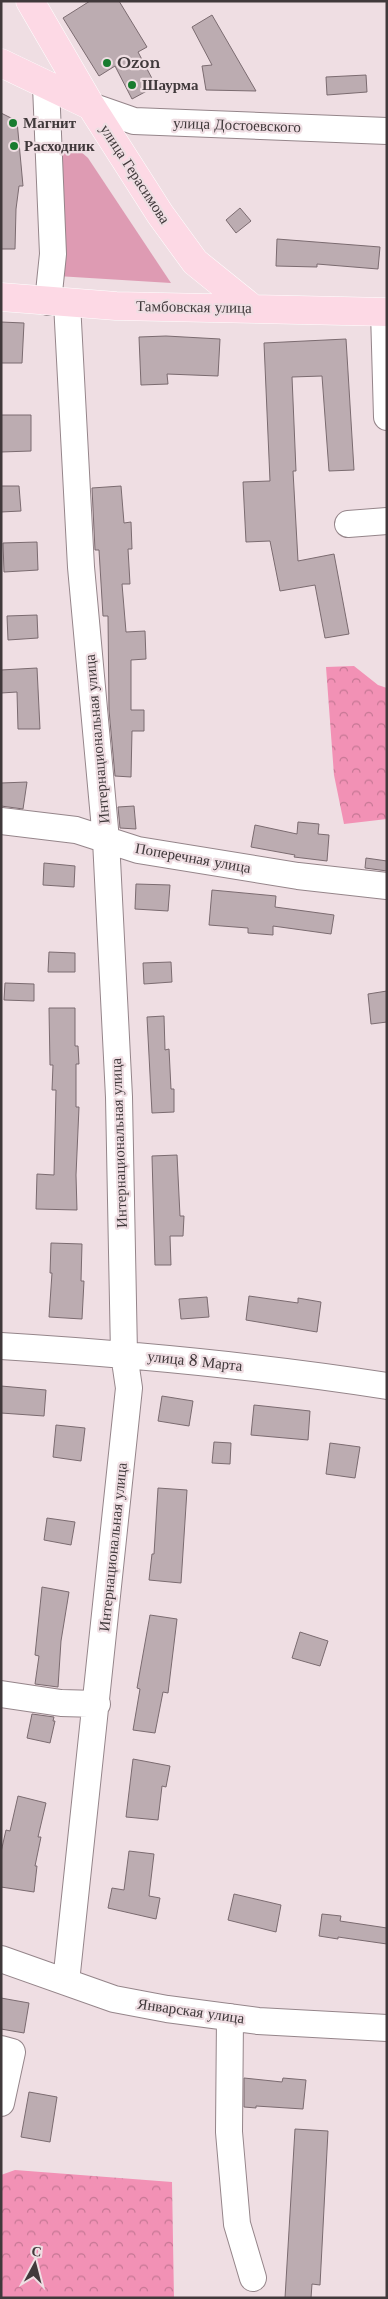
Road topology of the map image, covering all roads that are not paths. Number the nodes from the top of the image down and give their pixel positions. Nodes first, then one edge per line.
1 (30, 1) edge
2 (1, 63) edge
3 (46, 86) junction
4 (90, 106) junction
5 (387, 131) edge
6 (1, 297) edge
7 (57, 302) junction
8 (252, 308) junction
9 (386, 312) edge
10 (387, 417) edge
11 (387, 521) edge
12 (348, 524) dead end
13 (1, 821) edge
14 (106, 840) junction
15 (387, 886) edge
16 (1, 1346) edge
17 (124, 1354) junction
18 (387, 1386) edge
19 (1, 1694) edge
20 (96, 1704) junction
21 (1, 1959) edge
22 (66, 1982) junction
23 (230, 2017) junction
24 (387, 2028) edge
25 (1, 2049) edge
26 (1, 2103) edge
27 (253, 2278) dead end

1 - 4 main road
2 - 3 main road
3 - 4 main road
3 - 7 street, Интернациональная улица
4 - 5 street, улица Достоевского
4 - 8 main road, улица Герасимова
6 - 7 main road, Тамбовская улица
7 - 8 main road, Тамбовская улица
7 - 14 street, Интернациональная улица
8 - 9 main road, Тамбовская улица
9 - 10 street
11 - 12 street
13 - 14 street, Поперечная улица
14 - 15 street, Поперечная улица
14 - 17 street, Интернациональная улица
16 - 17 street, улица 8 Марта
17 - 18 street, улица 8 Марта
17 - 20 street, Интернациональная улица
19 - 20 street
20 - 22 street, Интернациональная улица
21 - 22 street, Январская улица
22 - 23 street, Январская улица
23 - 24 street, Январская улица
23 - 27 street
25 - 26 street

